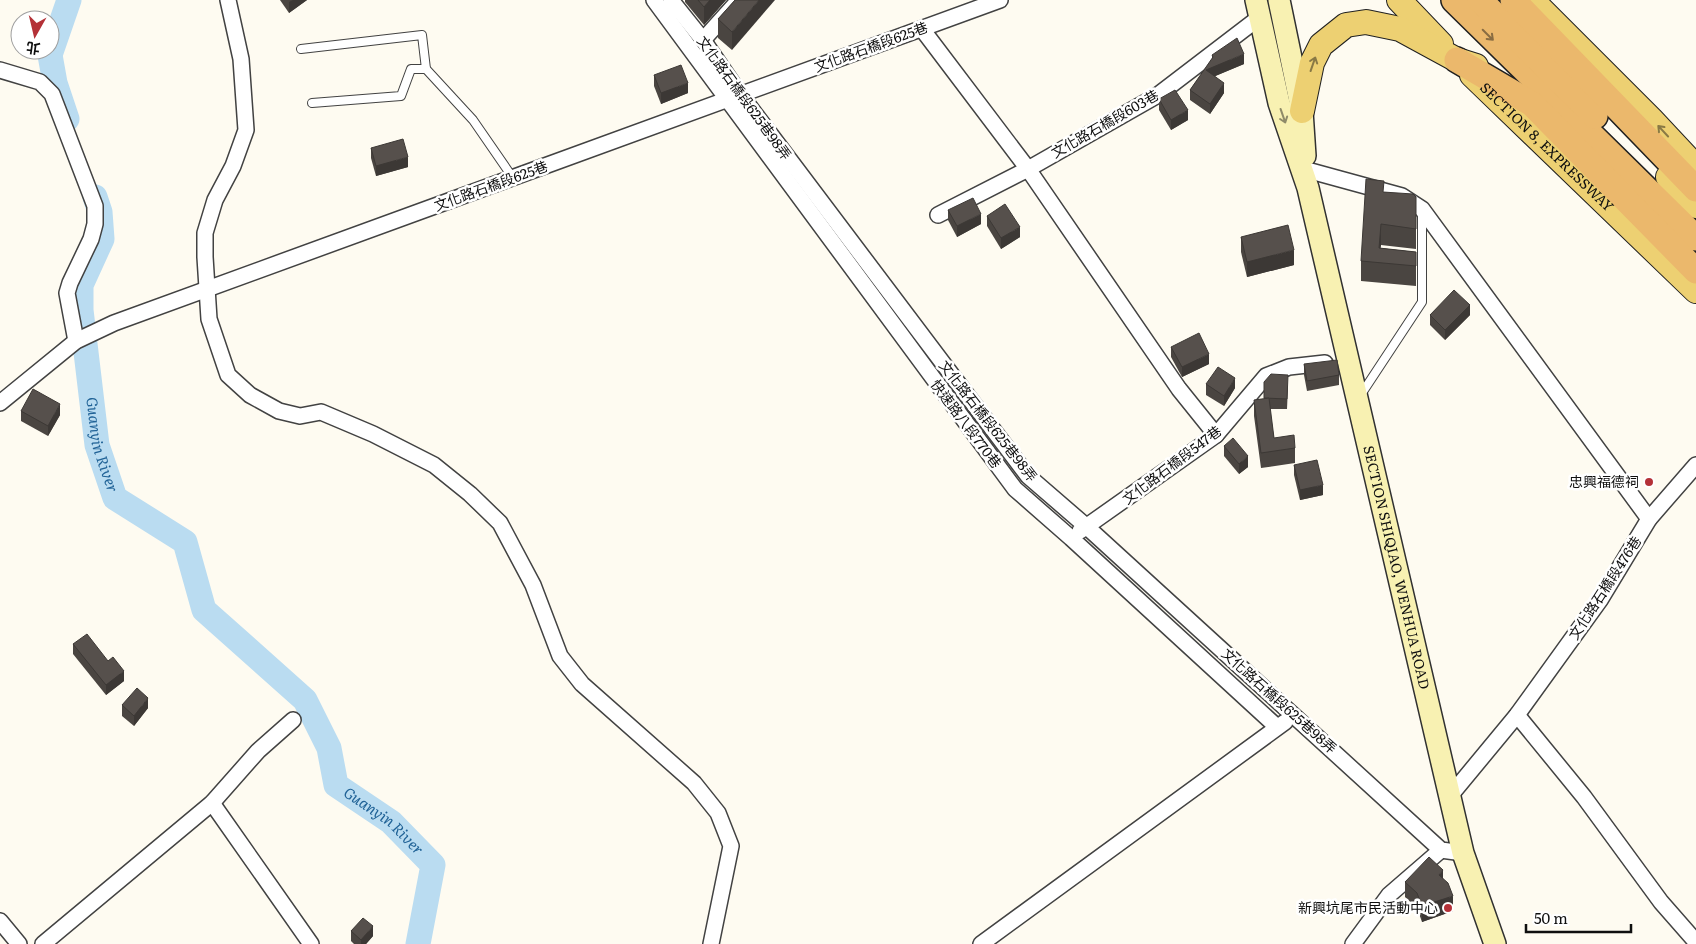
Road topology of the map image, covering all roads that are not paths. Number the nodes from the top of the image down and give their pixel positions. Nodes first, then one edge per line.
1 (228, 0) edge
2 (654, 0) edge
3 (670, 0) edge
4 (739, 0) edge
5 (1000, 0) edge
6 (1279, 0) edge
7 (1399, 0) edge
8 (1454, 0) edge
9 (1480, 0) edge
10 (1495, 0) edge
11 (1512, 0) edge
12 (1532, 0) edge
13 (1258, 8) edge
14 (922, 29) junction
15 (703, 40) junction
16 (301, 49) dead end
17 (1457, 60) junction
18 (426, 69) junction
19 (0, 70) edge
20 (740, 94) junction
21 (725, 100) junction
22 (312, 103) dead end
23 (1302, 111) junction
24 (1696, 167) edge
25 (1028, 169) junction
26 (513, 178) junction
27 (1307, 179) junction
28 (1696, 189) edge
29 (1696, 206) edge
30 (1422, 209) junction
31 (938, 215) dead end
32 (1696, 220) edge
33 (1696, 238) edge
34 (1696, 254) edge
35 (1696, 271) edge
36 (206, 291) junction
37 (1696, 291) edge
38 (76, 341) junction
39 (1348, 360) junction
40 (1358, 400) junction
41 (0, 403) edge
42 (1216, 435) junction
43 (1696, 465) edge
44 (1649, 519) junction
45 (1087, 526) junction
46 (1071, 538) junction
47 (1294, 714) junction
48 (1517, 714) junction
49 (293, 720) dead end
50 (1278, 728) junction
51 (1450, 796) junction
52 (212, 803) junction
53 (1441, 850) junction
54 (1463, 852) junction
55 (0, 921) edge
56 (1696, 942) edge
57 (18, 944) edge
58 (43, 944) edge
59 (311, 944) edge
60 (711, 944) edge
61 (981, 944) edge
62 (1353, 944) edge
63 (1495, 944) edge

1 - 36 street
2 - 21 street, 快速路八段770巷
3 - 15 street, 文化路石橋段625巷98弄
4 - 15 street
5 - 14 street, 文化路石橋段625巷
6 - 23 main road, SECTION SHIQIAO, WENHUA ROAD
7 - 17 main road, SECTION 8, EXPRESSWAY
8 -> 33 highway
9 - 32 highway
10 - 29 main road
11 - 28 highway
24 -> 12 main road
13 - 25 street, 文化路石橋段603巷
13 -> 27 main road, SECTION SHIQIAO, WENHUA ROAD
14 - 20 street, 文化路石橋段625巷
14 - 25 street
15 - 20 street, 文化路石橋段625巷98弄
16 - 18 lane
23 -> 17 main road
17 - 34 main road
17 - 35 highway
17 - 37 main road, SECTION 8, EXPRESSWAY
18 - 22 lane
18 - 26 lane
19 - 38 street
20 - 21 street, 文化路石橋段625巷
20 - 45 street, 文化路石橋段625巷98弄
21 - 26 street, 文化路石橋段625巷
21 - 46 street, 快速路八段770巷
23 - 27 main road, SECTION SHIQIAO, WENHUA ROAD
25 - 31 street, 文化路石橋段603巷
25 - 42 street
26 - 36 street, 文化路石橋段625巷
27 - 30 street
27 - 39 main road, SECTION SHIQIAO, WENHUA ROAD
30 - 40 lane
30 - 44 street
36 - 38 street, 文化路石橋段625巷
36 - 60 street
38 - 41 street, 文化路石橋段625巷
39 - 40 main road, SECTION SHIQIAO, WENHUA ROAD
39 - 42 street, 文化路石橋段547巷
40 - 51 main road, SECTION SHIQIAO, WENHUA ROAD
42 - 45 street, 文化路石橋段547巷
43 - 44 street, 文化路石橋段476巷
44 - 48 street, 文化路石橋段476巷
45 - 46 street, 文化路石橋段547巷
45 - 47 street, 文化路石橋段625巷98弄
46 - 50 street, 快速路八段770巷
47 - 50 street
47 - 53 street, 文化路石橋段625巷98弄
48 - 51 street, 文化路石橋段476巷
48 - 56 street
49 - 52 street
50 - 61 street
51 - 54 main road, SECTION SHIQIAO, WENHUA ROAD
52 - 58 street
52 - 59 street
53 - 54 street
53 - 62 street
54 - 63 main road, SECTION SHIQIAO, WENHUA ROAD
55 - 57 street

